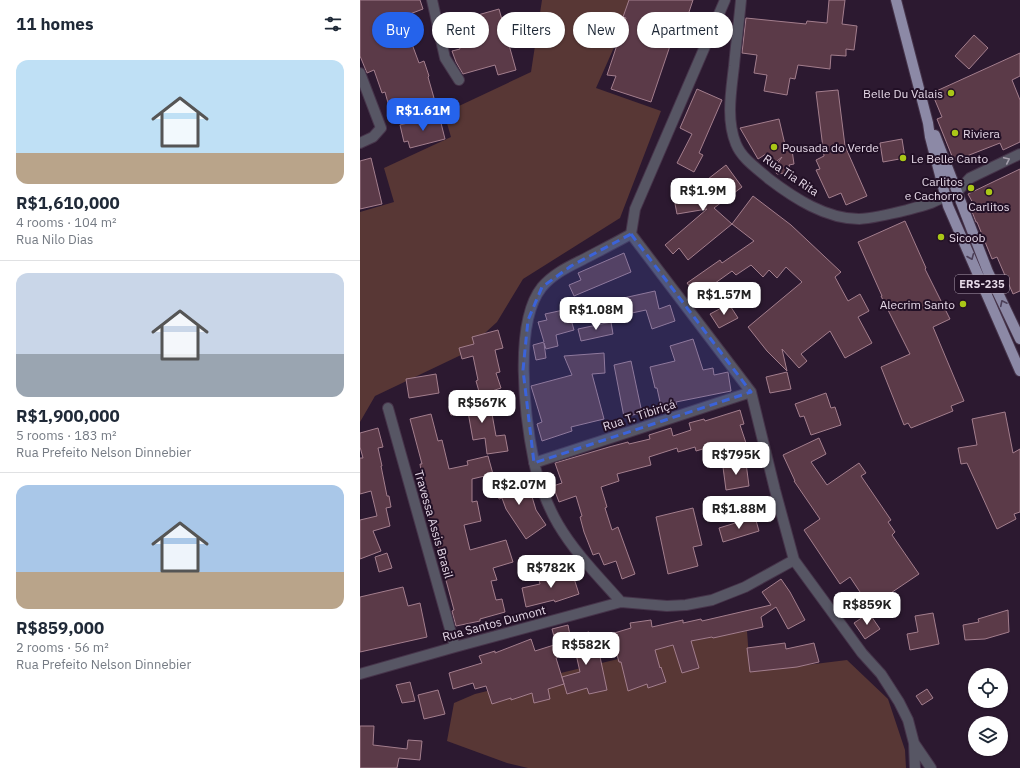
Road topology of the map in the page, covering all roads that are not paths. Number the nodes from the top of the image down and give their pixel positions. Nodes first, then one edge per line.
1 (432, 0) edge
2 (724, 0) edge
3 (741, 0) edge
4 (896, 0) edge
5 (360, 73) edge
6 (459, 80) dead end
7 (928, 123) junction
8 (360, 142) edge
9 (932, 146) junction
10 (1020, 154) edge
11 (951, 178) junction
12 (970, 178) junction
13 (957, 192) junction
14 (946, 195) junction
15 (935, 202) junction
16 (948, 206) junction
17 (964, 212) junction
18 (631, 234) junction
19 (1020, 338) edge
20 (1020, 372) edge
21 (751, 392) junction
22 (388, 408) dead end
23 (534, 463) junction
24 (794, 560) junction
25 (621, 602) junction
26 (455, 647) junction
27 (360, 674) edge
28 (914, 743) junction
29 (915, 768) edge
30 (931, 768) edge

1 - 6 street
2 - 18 street
3 - 15 street, Rua Tia Rita
4 - 7 main road, ERS-235
5 - 8 street
7 - 9 main road, ERS-235
7 - 11 main road, ERS-235
9 - 11 main road
9 - 14 main road, ERS-235
12 -> 10 street
11 - 12 street
11 - 13 main road, ERS-235
12 - 13 street
13 - 17 main road, ERS-235
14 - 15 street, Rua Tia Rita
14 - 16 main road, ERS-235
14 - 17 main road
15 - 16 street
16 -> 20 main road, ERS-235
19 -> 17 main road, ERS-235
18 - 21 street
18 - 23 street
21 - 23 street, Rua T. Tibiriçá
21 - 24 street
22 - 26 street, Travessa Assis Brasil
23 - 25 street
24 - 25 street, Rua Santos Dumont
24 - 28 street
25 - 26 street, Rua Santos Dumont
26 - 27 street, Rua Santos Dumont
28 - 29 street
28 - 30 street

